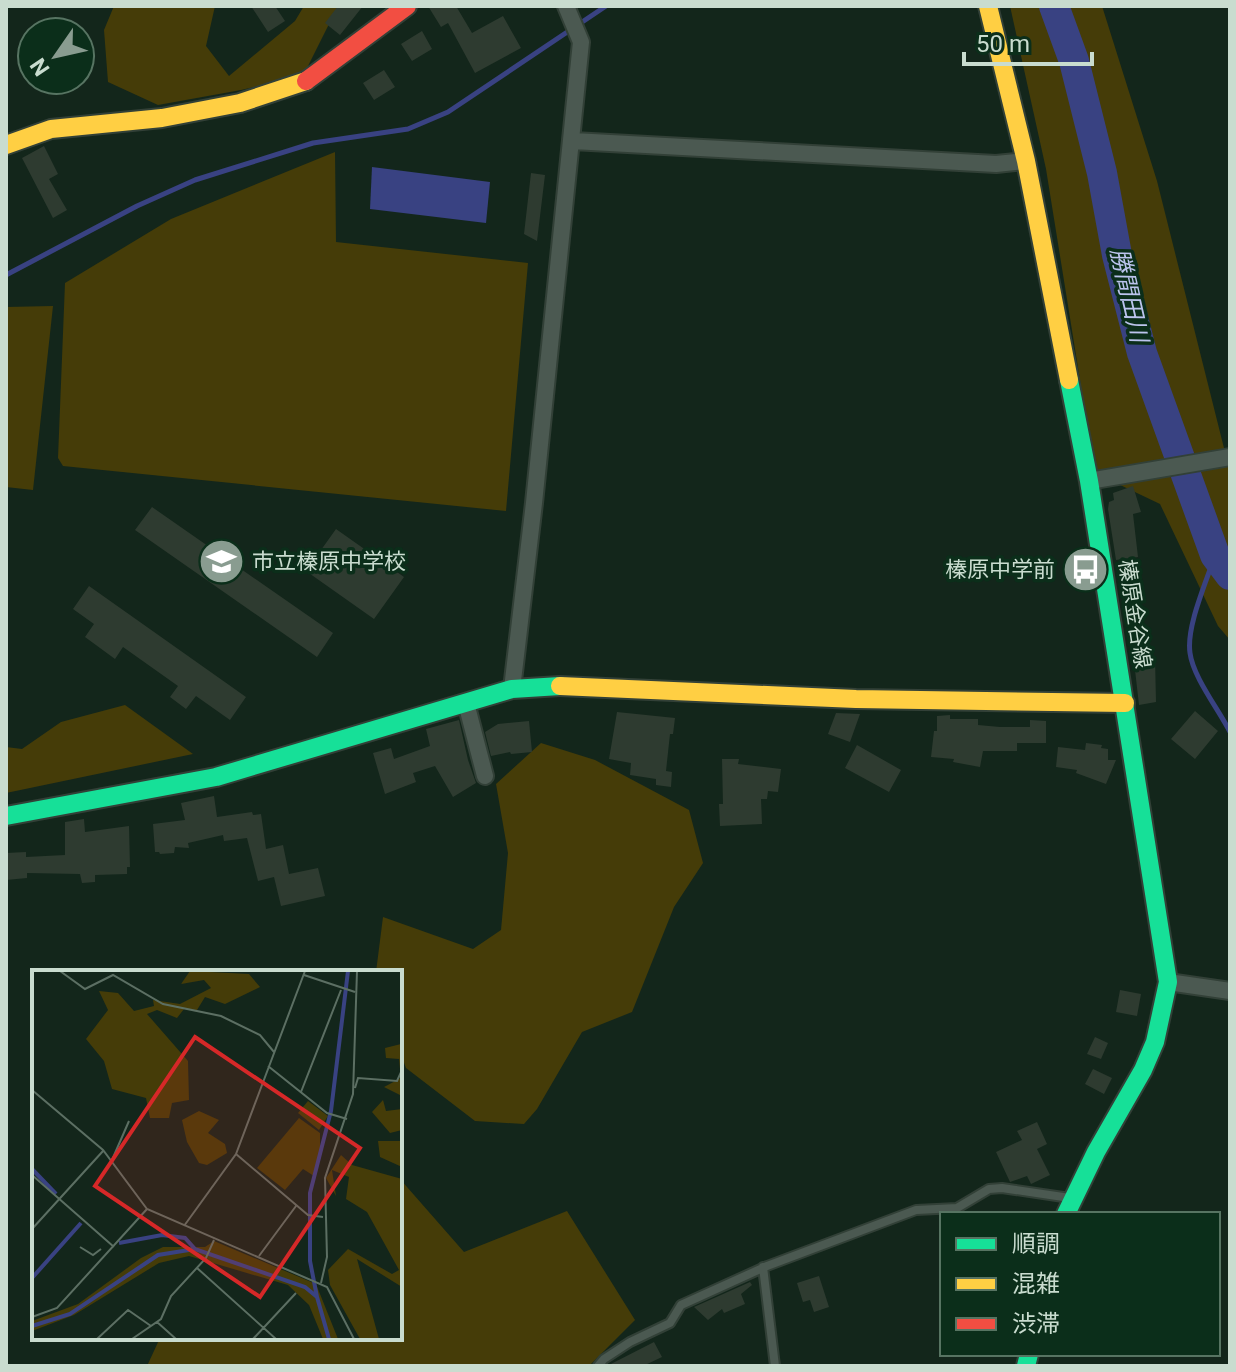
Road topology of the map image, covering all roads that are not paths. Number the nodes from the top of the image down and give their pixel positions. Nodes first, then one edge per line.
1 (407, 6) edge
2 (988, 6) edge
3 (568, 11) edge
4 (573, 141) junction
5 (6, 145) edge
6 (1026, 161) junction
7 (1228, 457) edge
8 (1089, 481) junction
9 (512, 689) junction
10 (466, 703) junction
11 (1125, 703) junction
12 (485, 776) dead end
13 (6, 816) edge
14 (1168, 982) junction
15 (1230, 991) edge
16 (1069, 1206) edge
17 (763, 1267) junction
18 (598, 1366) edge
19 (775, 1366) edge

1 - 5 street
2 - 6 street, 榛原金谷線
3 - 4 street
4 - 6 street
4 - 9 street
6 - 8 street, 榛原金谷線
7 - 8 street
8 - 11 street, 榛原金谷線
9 - 10 street
9 - 11 street
10 - 12 street
10 - 13 street
11 - 14 street, 榛原金谷線
14 - 15 street
14 - 16 street, 榛原金谷線
16 - 17 lane
17 - 18 lane
17 - 19 lane

